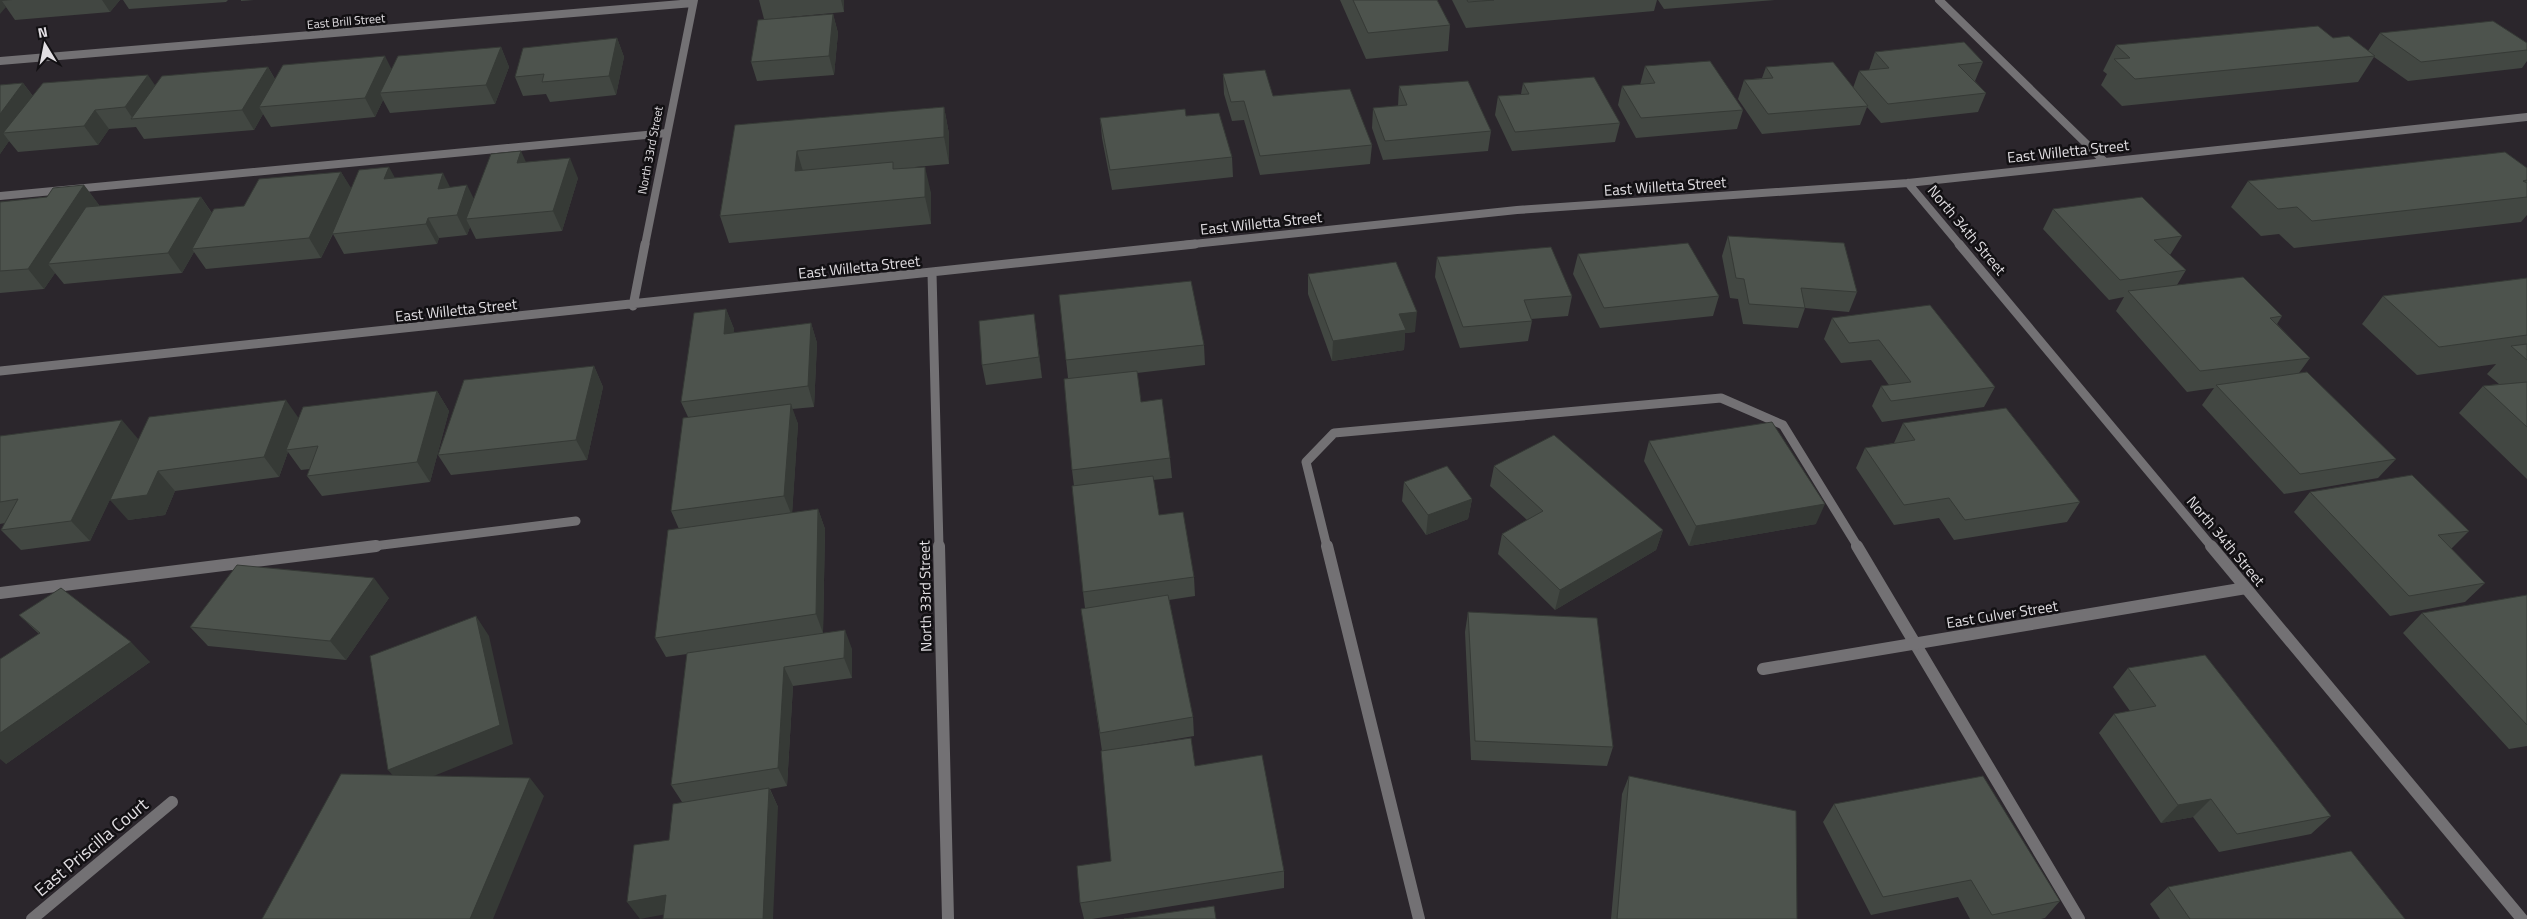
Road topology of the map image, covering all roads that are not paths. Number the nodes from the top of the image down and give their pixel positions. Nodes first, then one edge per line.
1 (1939, 0) edge
2 (694, 1) edge
3 (0, 61) edge
4 (2527, 117) edge
5 (667, 133) junction
6 (2104, 161) junction
7 (1908, 183) junction
8 (0, 196) edge
9 (932, 273) junction
10 (633, 306) junction
11 (0, 371) edge
12 (576, 521) dead end
13 (2246, 588) junction
14 (0, 593) edge
15 (1916, 643) junction
16 (1762, 669) dead end
17 (172, 802) dead end
18 (32, 919) edge
19 (948, 919) edge
20 (1418, 919) edge
21 (2079, 919) edge
22 (2522, 919) edge

1 - 6 street
2 - 3 street, East Brill Street
2 - 5 street, North 33rd Street
4 - 6 street, East Willetta Street
5 - 8 street
5 - 10 street, North 33rd Street
6 - 7 street, East Willetta Street
7 - 9 street, East Willetta Street
7 - 13 street, North 34th Street
9 - 10 street, East Willetta Street
9 - 19 street, North 33rd Street
10 - 11 street, East Willetta Street
12 - 14 street
13 - 15 street, East Culver Street
13 - 22 street, North 34th Street
15 - 16 street, East Culver Street
15 - 20 street
15 - 21 street
17 - 18 street, East Priscilla Court

